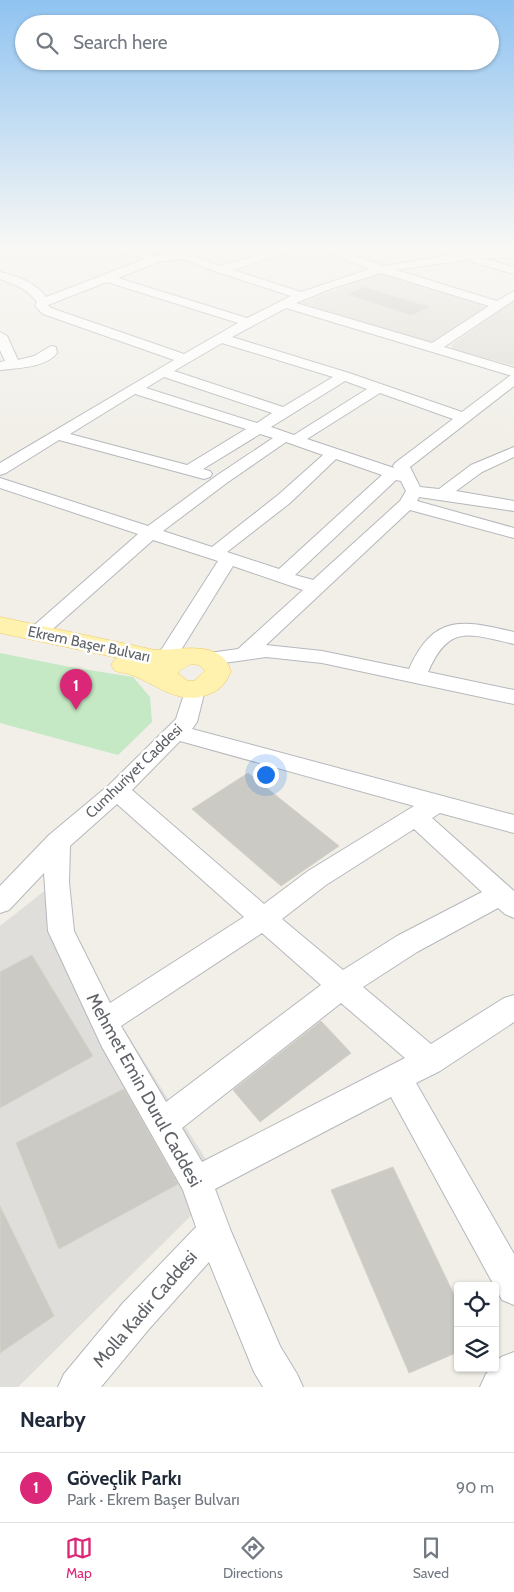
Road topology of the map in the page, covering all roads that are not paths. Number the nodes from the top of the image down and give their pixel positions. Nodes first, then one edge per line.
1 (49, 312) edge
2 (213, 312) edge
3 (271, 312) edge
4 (312, 312) edge
5 (489, 312) edge
6 (249, 323) junction
7 (0, 336) edge
8 (221, 338) junction
9 (434, 348) junction
10 (51, 350) dead end
11 (185, 358) junction
12 (7, 365) edge
13 (163, 372) junction
14 (514, 372) edge
15 (344, 376) junction
16 (514, 379) edge
17 (378, 388) junction
18 (133, 390) junction
19 (284, 412) junction
20 (464, 418) junction
21 (259, 428) junction
22 (57, 435) junction
23 (289, 439) junction
24 (514, 452) edge
25 (332, 454) junction
26 (0, 470) edge
27 (190, 470) junction
28 (222, 479) junction
29 (0, 483) edge
30 (405, 487) junction
31 (443, 494) junction
32 (514, 506) edge
33 (150, 533) junction
34 (514, 533) edge
35 (221, 557) junction
36 (282, 576) junction
37 (317, 588) junction
38 (0, 625) edge
39 (38, 632) junction
40 (514, 638) edge
41 (0, 640) edge
42 (244, 654) junction
43 (209, 659) junction
44 (171, 665) junction
45 (416, 677) junction
46 (194, 690) junction
47 (514, 697) edge
48 (176, 732) junction
49 (117, 791) junction
50 (437, 803) junction
51 (415, 817) junction
52 (514, 824) edge
53 (58, 842) junction
54 (0, 883) edge
55 (507, 901) edge
56 (0, 903) edge
57 (263, 919) junction
58 (341, 986) junction
59 (514, 1006) edge
60 (104, 1022) junction
61 (430, 1061) junction
62 (397, 1078) junction
63 (162, 1124) junction
64 (196, 1182) junction
65 (214, 1232) junction
66 (514, 1288) edge
67 (514, 1370) edge
68 (77, 1387) edge
69 (284, 1387) edge
70 (499, 1387) edge

1 - 11 street
2 - 6 street
3 - 6 street
4 - 9 street
5 - 9 street
6 - 8 street
7 - 12 street
8 - 11 street
8 - 15 street
9 - 14 street
10 - 12 street
11 - 13 street
13 - 18 street
13 - 19 street
15 - 17 street
15 - 19 street
16 - 20 street
17 - 20 street
17 - 23 street
18 - 21 street
18 - 22 street
19 - 21 street
20 - 30 street
21 - 23 street
21 - 27 street
22 - 26 street
22 - 27 street
23 - 25 street
23 - 28 street
24 - 31 street
25 - 30 street
25 - 35 street
27 - 28 street
28 - 33 street
29 - 33 street
30 - 31 street
30 - 34 street
30 - 36 street
30 - 37 street
31 - 32 street
33 - 35 street
33 - 39 street
35 - 36 street
35 - 44 street
36 - 37 street
37 - 42 street
38 - 39 main road, Ekrem Başer Bulvarı
39 - 44 main road, Ekrem Başer Bulvarı
40 - 45 street
41 - 44 main road, Ekrem Başer Bulvarı
42 - 43 street
42 - 45 street
43 - 44 main road
43 - 46 main road
44 - 46 main road
45 - 47 street
46 - 48 street, Cumhuriyet Caddesi
48 - 49 street, Cumhuriyet Caddesi
48 - 50 street
49 - 53 street, Cumhuriyet Caddesi
49 - 57 street
50 - 51 street
50 - 52 street
51 - 55 street
51 - 57 street
53 - 54 street, Cumhuriyet Caddesi
53 - 56 street, Cumhuriyet Caddesi
53 - 60 street, Mehmet Emin Durul Caddesi
55 - 58 street
57 - 58 street
57 - 60 street
58 - 61 street
58 - 63 street
59 - 61 street
60 - 63 street, Mehmet Emin Durul Caddesi
61 - 62 street
62 - 64 street
62 - 66 street
63 - 64 street, Mehmet Emin Durul Caddesi
64 - 65 street, Mehmet Emin Durul Caddesi
65 - 68 street, Molla Kadir Caddesi
65 - 69 street, Mehmet Emin Durul Caddesi
67 - 70 street

